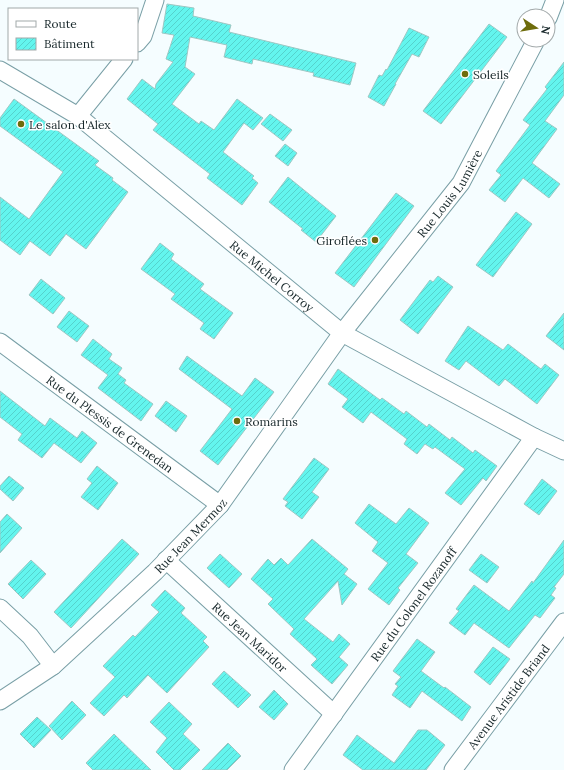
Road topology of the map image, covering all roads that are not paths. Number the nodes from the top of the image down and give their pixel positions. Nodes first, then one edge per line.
1 (155, 0) edge
2 (138, 42) edge
3 (532, 48) edge
4 (123, 60) edge
5 (0, 70) edge
6 (78, 116) junction
7 (342, 333) junction
8 (0, 342) edge
9 (534, 437) junction
10 (564, 450) edge
11 (220, 505) junction
12 (166, 560) junction
13 (0, 608) edge
14 (564, 622) edge
15 (53, 666) junction
16 (0, 701) edge
17 (334, 714) junction
18 (293, 770) edge
19 (452, 770) edge

1 - 2 street
3 - 7 street, Rue Louis Lumière
4 - 6 street
5 - 6 street, Rue Michel Corroy
6 - 7 street, Rue Michel Corroy
7 - 9 street, Rue Michel Corroy
7 - 11 street, Rue Jean Mermoz
8 - 11 street, Rue du Plessis de Grenedan
9 - 10 street, Rue Michel Corroy
9 - 17 street, Rue du Colonel Rozanoff
11 - 12 street, Rue Jean Mermoz
12 - 15 street, Rue Jean Mermoz
12 - 17 street, Rue Jean Maridor
13 - 15 street
14 - 19 street, Avenue Aristide Briand
15 - 16 street, Rue Jean Mermoz
17 - 18 street, Rue du Colonel Rozanoff

